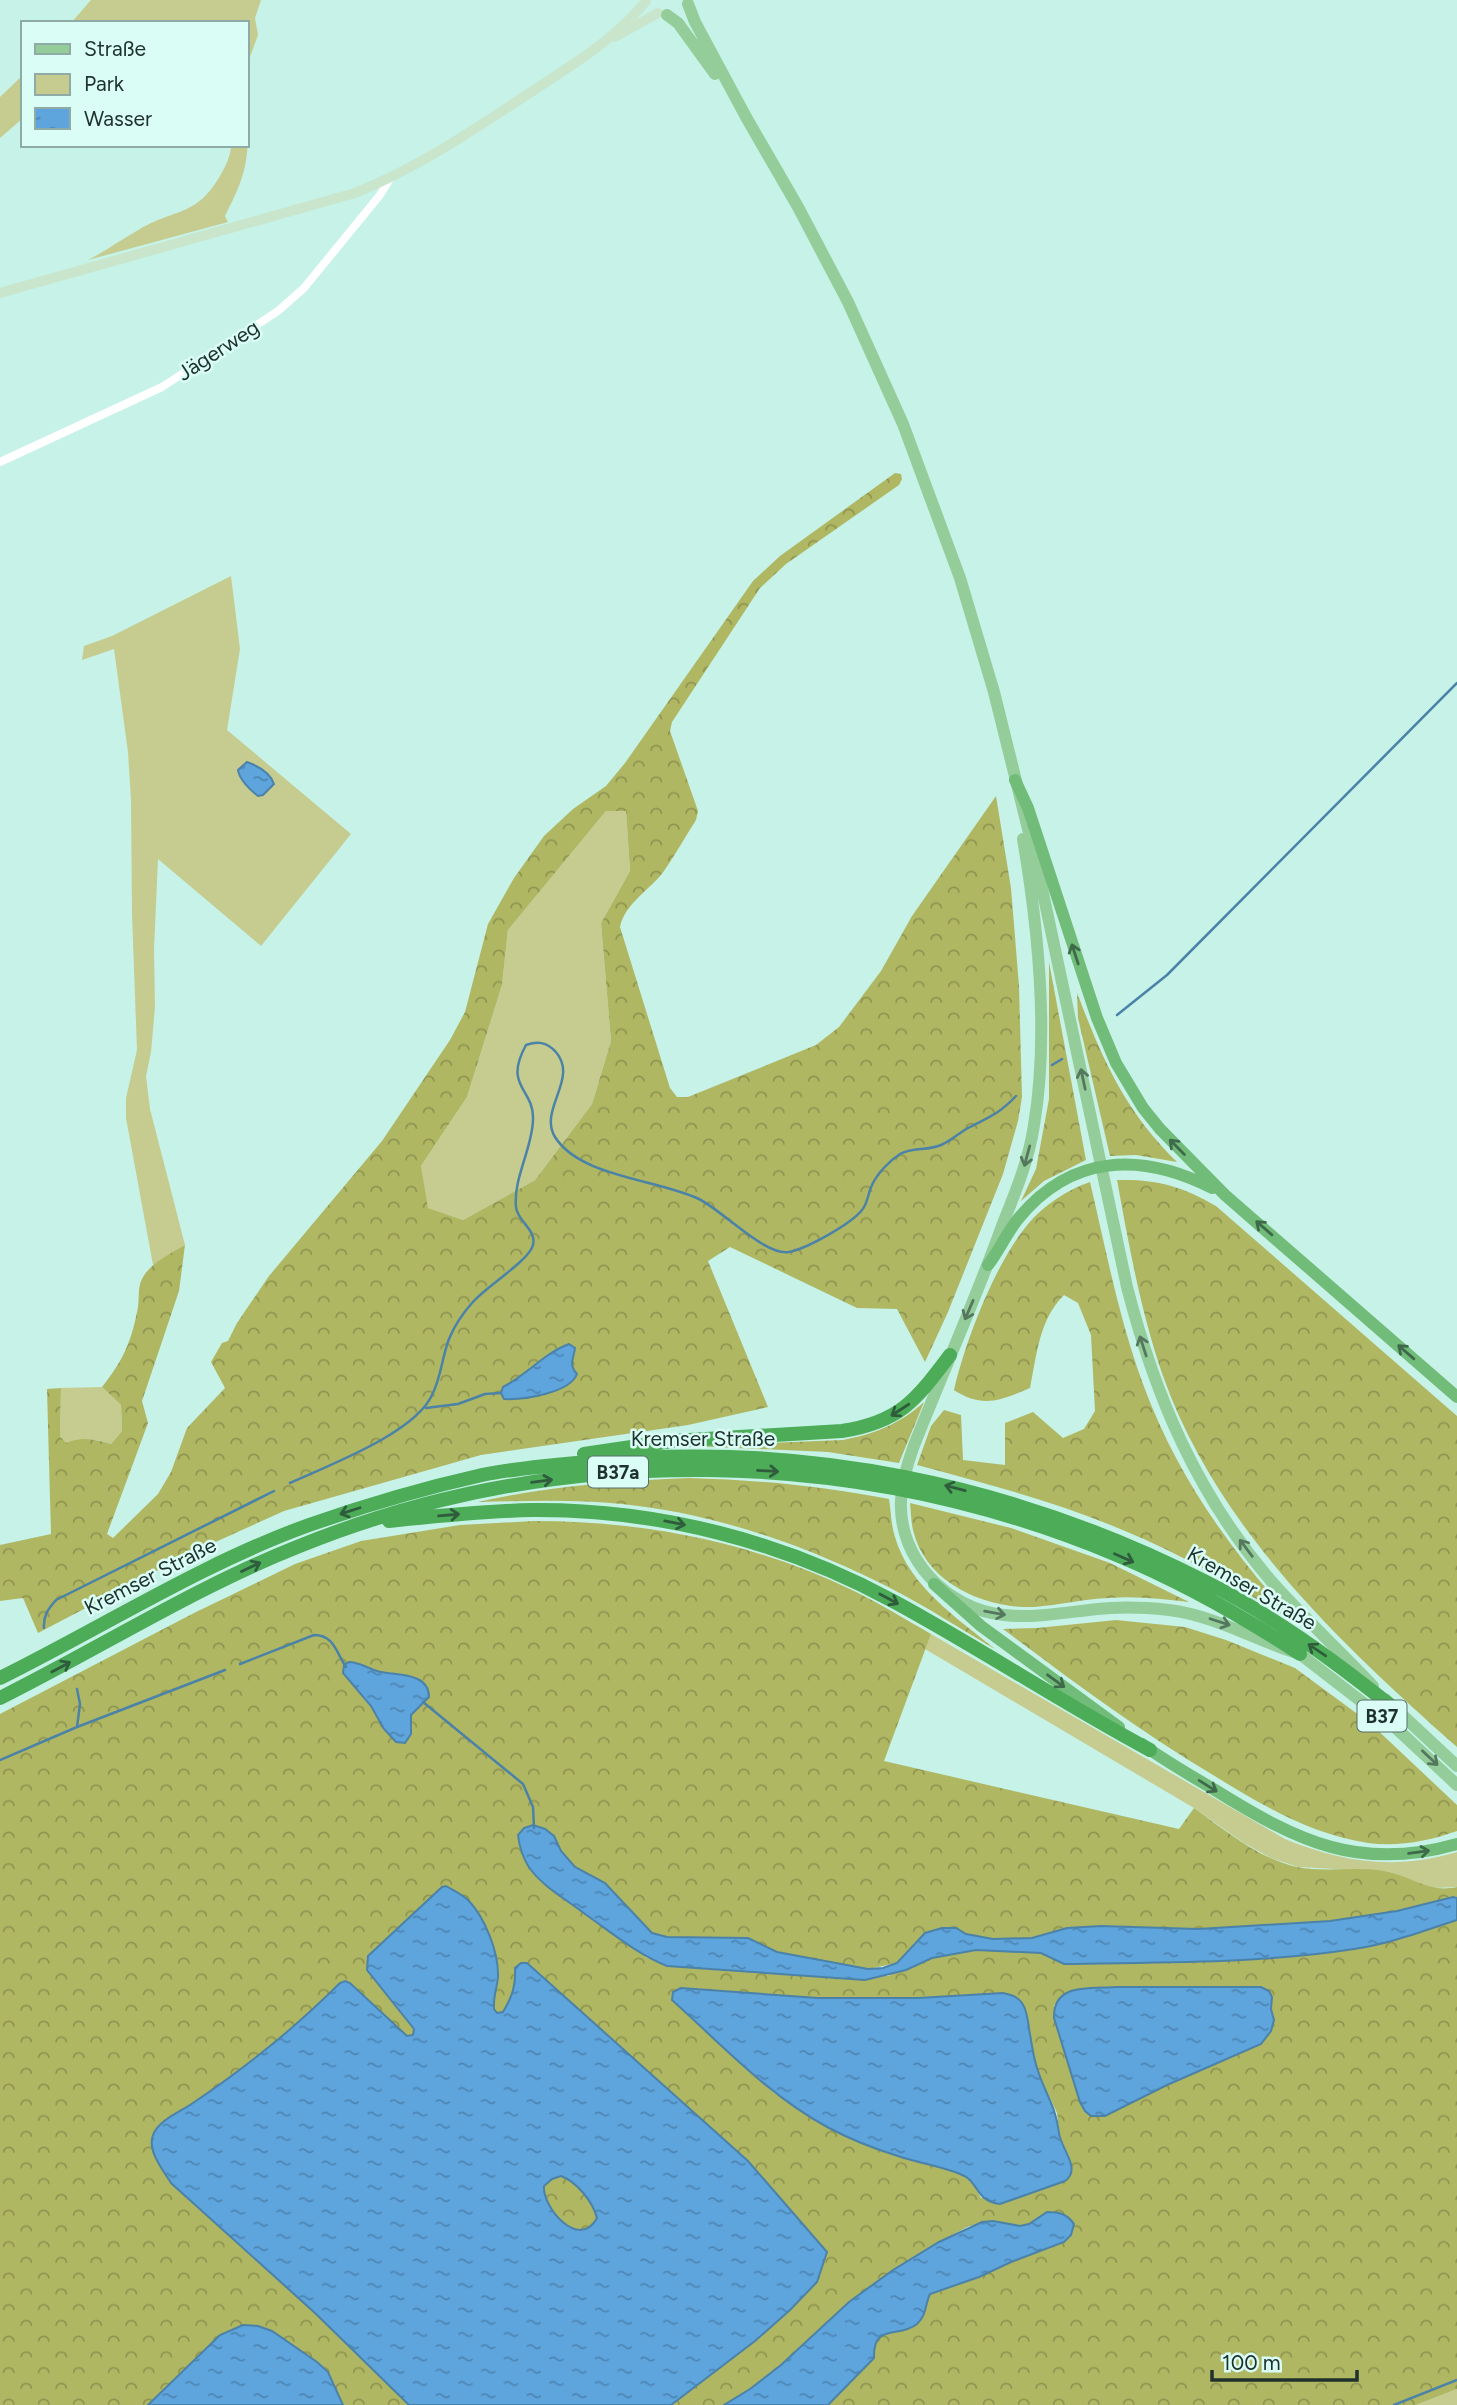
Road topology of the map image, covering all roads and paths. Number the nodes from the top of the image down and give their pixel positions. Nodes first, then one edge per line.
1 (646, 0) edge
2 (689, 2) edge
3 (663, 14) junction
4 (594, 49) junction
5 (746, 117) junction
6 (390, 179) junction
7 (0, 293) edge
8 (0, 462) edge
9 (1015, 780) junction
10 (1225, 1195) junction
11 (988, 1265) junction
12 (950, 1355) junction
13 (1457, 1397) edge
14 (486, 1474) junction
15 (886, 1479) junction
16 (920, 1486) junction
17 (356, 1525) junction
18 (934, 1584) junction
19 (1300, 1654) junction
20 (0, 1678) edge
21 (0, 1698) edge
22 (1391, 1706) junction
23 (1150, 1750) junction
24 (1457, 1766) edge
25 (1457, 1785) edge
26 (1457, 1844) edge

1 - 3 main road
1 - 4 main road
2 - 3 main road
2 - 5 main road
3 - 4 main road
3 - 5 main road
4 - 6 main road
5 - 9 main road
6 - 7 main road
6 - 8 street, Jägerweg
10 -> 9 highway
9 -> 11 main road
22 -> 9 main road
10 - 11 highway
13 -> 10 highway
11 -> 12 main road
12 -> 14 highway
12 - 18 main road
14 - 15 highway, Kremser Straße / B37a
14 -> 20 highway, Kremser Straße / B37a
15 - 16 highway, Kremser Straße / B37a
17 -> 15 highway, Kremser Straße / B37a
16 -> 19 highway, Kremser Straße / B37a
22 -> 16 highway, Kremser Straße / B37a
21 -> 17 highway, Kremser Straße / B37a
17 -> 23 highway
18 -> 19 main road
18 -> 23 highway
19 -> 25 main road, B37
22 - 24 main road, B37
23 -> 26 highway

